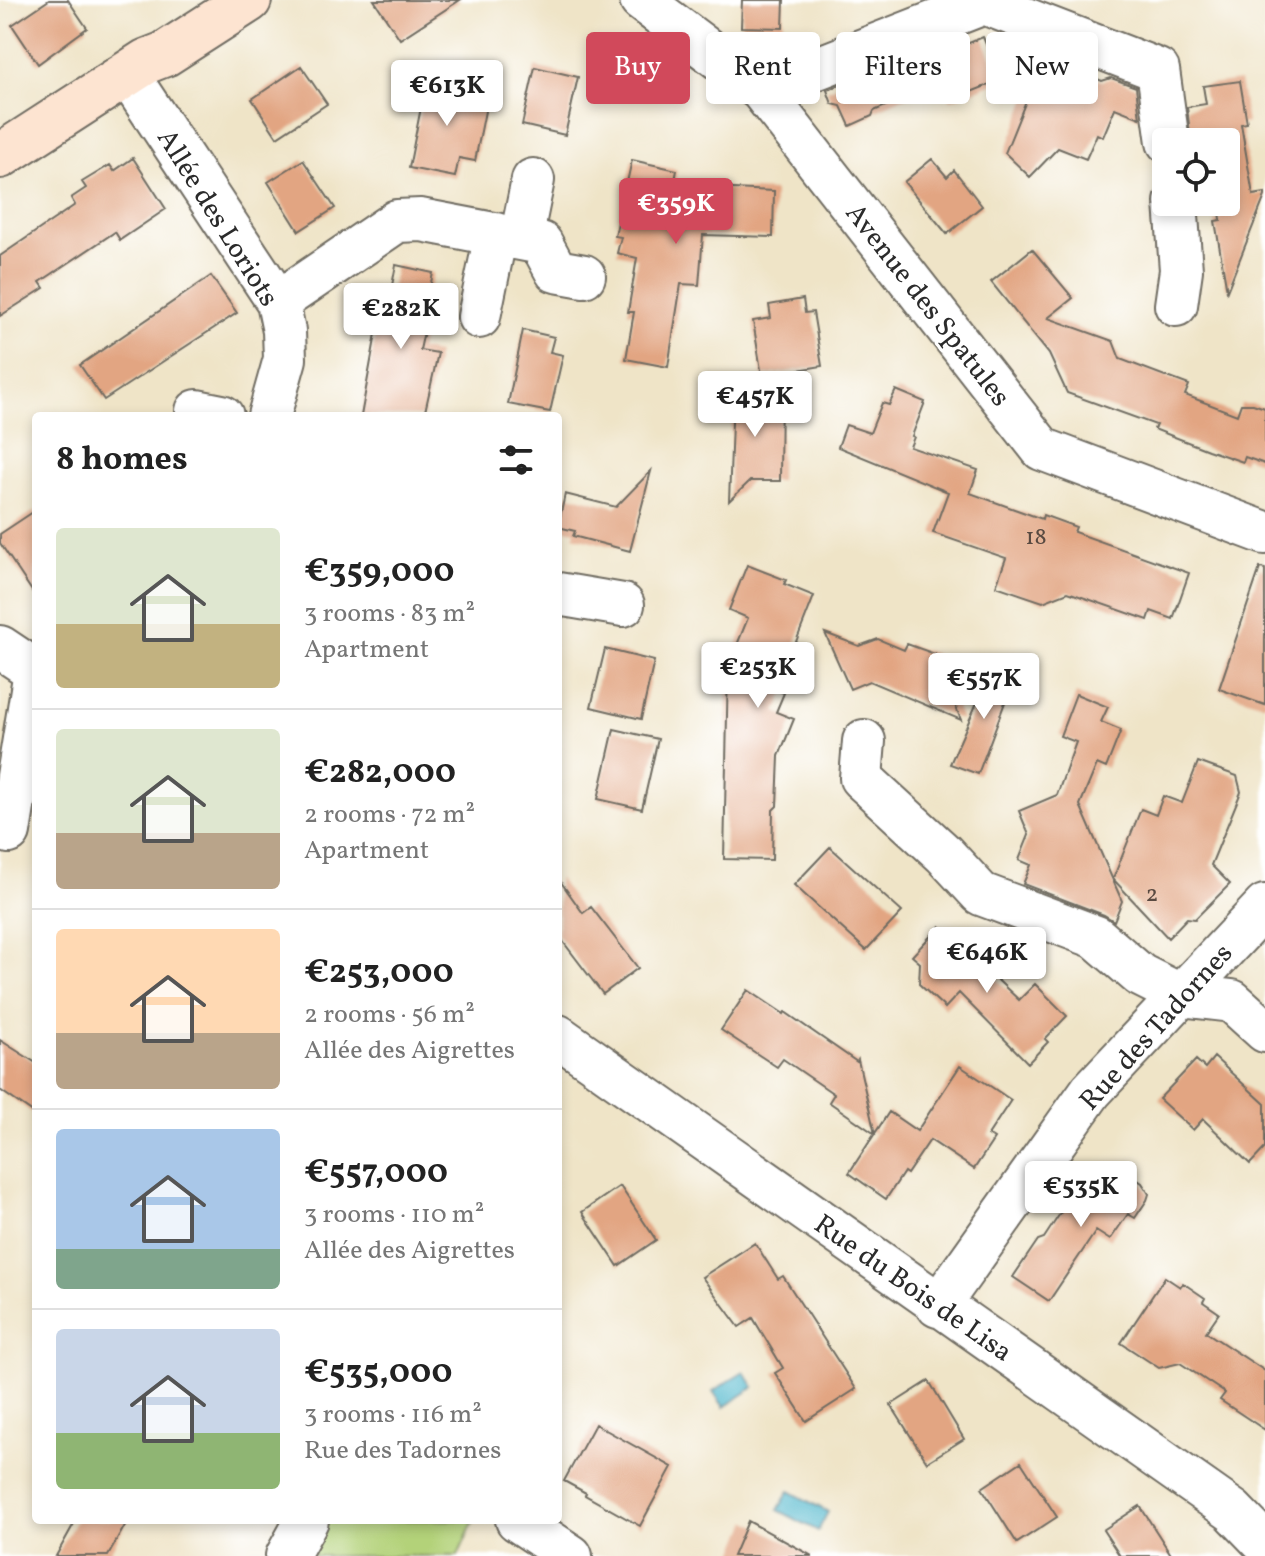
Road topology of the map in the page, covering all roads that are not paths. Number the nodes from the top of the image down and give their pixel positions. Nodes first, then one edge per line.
1 (249, 0) edge
2 (641, 0) edge
3 (706, 49) edge
4 (820, 67) edge
5 (127, 74) junction
6 (772, 104) edge
7 (1166, 128) edge
8 (0, 156) edge
9 (533, 180) dead end
10 (1177, 216) edge
11 (509, 237) junction
12 (584, 276) dead end
13 (278, 302) junction
14 (1176, 305) dead end
15 (479, 317) dead end
16 (270, 412) edge
17 (1265, 533) edge
18 (562, 595) edge
19 (623, 605) dead end
20 (0, 647) edge
21 (32, 668) edge
22 (32, 687) edge
23 (864, 741) dead end
24 (8, 783) edge
25 (9, 832) dead end
26 (1265, 906) edge
27 (1180, 995) junction
28 (1265, 1031) edge
29 (562, 1039) edge
30 (938, 1306) junction
31 (305, 1524) edge
32 (524, 1536) edge
33 (1265, 1544) edge
34 (287, 1556) edge
35 (571, 1556) edge

1 - 5 street
2 - 3 street, Avenue des Spatules
4 - 7 street
5 - 8 street
5 - 13 street, Allée des Loriots
6 - 17 street, Avenue des Spatules
9 - 11 street
10 - 14 street
11 - 12 street
11 - 13 street
11 - 15 street
13 - 16 street, Allée des Loriots
18 - 19 street
20 - 21 street
22 - 24 street
23 - 27 street
24 - 25 street
26 - 27 street, Rue des Tadornes
27 - 28 street
27 - 30 street, Rue des Tadornes
29 - 30 street, Rue du Bois de Lisa
30 - 33 street, Rue du Bois de Lisa
31 - 34 street
32 - 35 street

